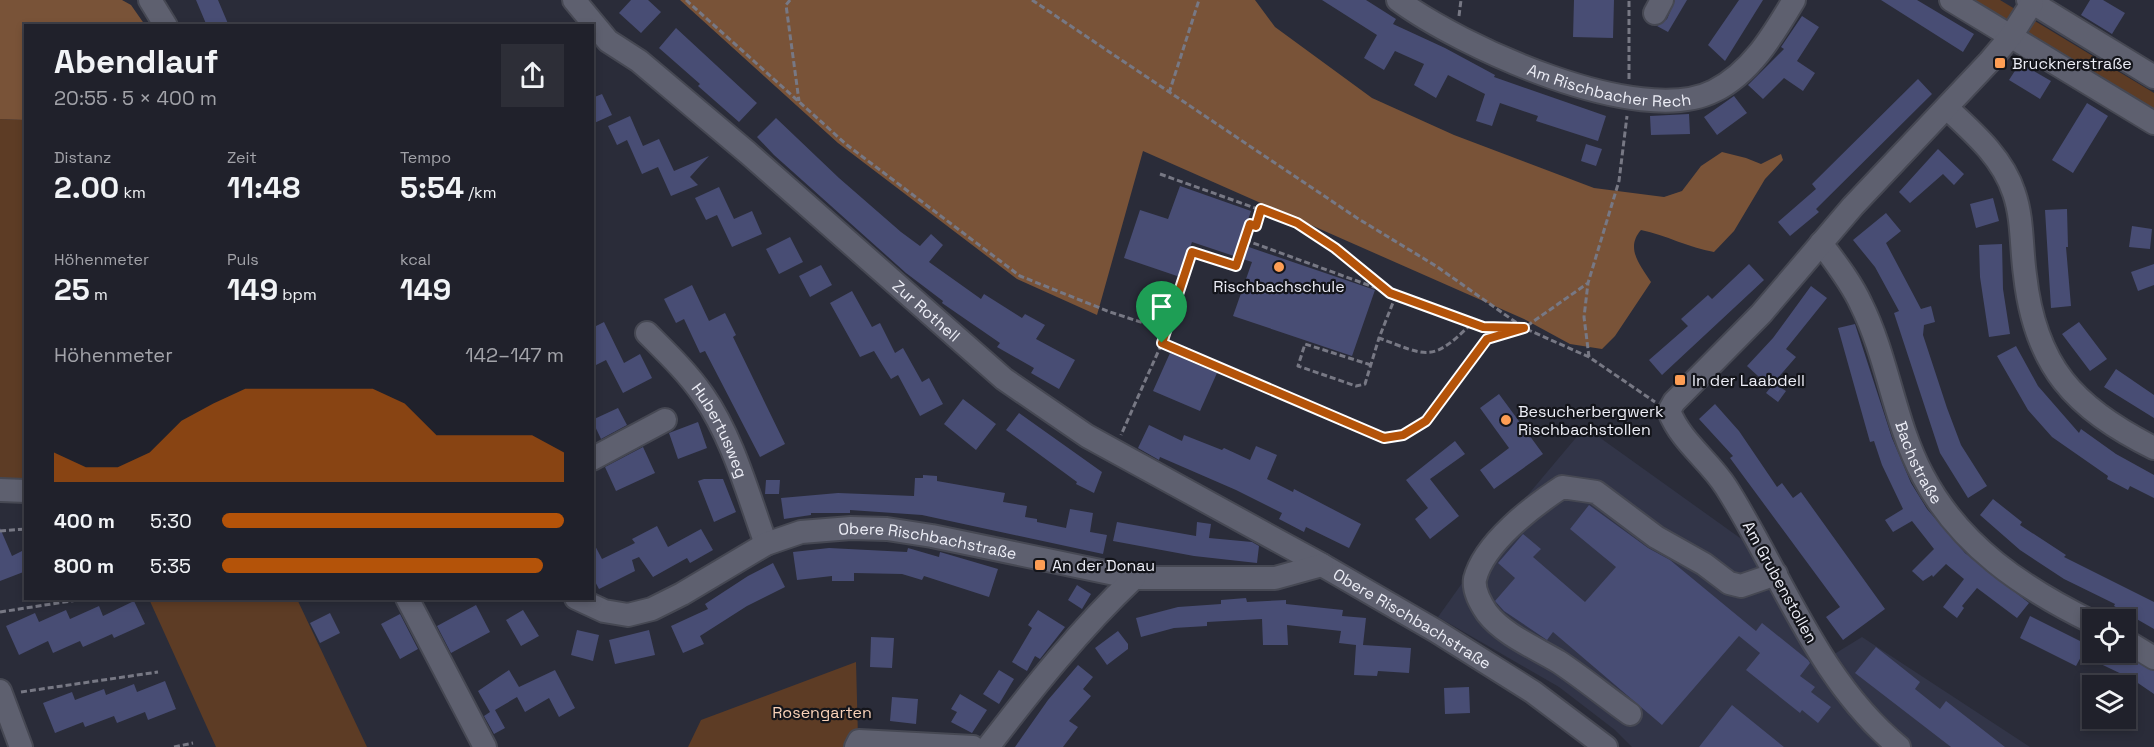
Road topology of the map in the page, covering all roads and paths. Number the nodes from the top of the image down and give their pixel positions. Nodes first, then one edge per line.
1 (150, 0) edge
2 (574, 0) edge
3 (686, 0) edge
4 (790, 0) edge
5 (1032, 0) edge
6 (1199, 0) edge
7 (1398, 0) edge
8 (1629, 0) edge
9 (1794, 0) edge
10 (1951, 0) edge
11 (2030, 1) edge
12 (165, 24) edge
13 (594, 24) edge
14 (594, 24) edge
15 (2011, 36) junction
16 (2154, 77) edge
17 (1169, 93) junction
18 (1629, 98) junction
19 (799, 101) junction
20 (1947, 108) junction
21 (2154, 123) edge
22 (1160, 174) dead end
23 (1261, 209) junction
24 (1245, 240) junction
25 (1821, 243) junction
26 (1587, 284) junction
27 (1390, 293) junction
28 (1396, 295) junction
29 (1471, 323) junction
30 (1524, 328) junction
31 (1165, 330) junction
32 (647, 333) dead end
33 (1379, 338) junction
34 (1162, 343) junction
35 (1589, 357) junction
36 (1371, 365) junction
37 (1669, 411) junction
38 (665, 420) dead end
39 (2154, 448) edge
40 (1114, 450) junction
41 (594, 458) edge
42 (0, 490) edge
43 (24, 491) edge
44 (24, 529) edge
45 (0, 531) edge
46 (766, 544) junction
47 (1322, 565) junction
48 (1776, 574) junction
49 (1134, 578) junction
50 (77, 600) edge
51 (408, 600) edge
52 (580, 600) edge
53 (0, 612) edge
54 (2082, 617) edge
55 (2136, 647) edge
56 (2154, 658) edge
57 (158, 672) dead end
58 (1, 693) edge
59 (1630, 714) dead end
60 (193, 743) dead end
61 (21, 747) edge
62 (174, 747) edge
63 (485, 747) edge
64 (856, 747) edge
65 (973, 747) edge
66 (988, 747) edge
67 (1606, 747) edge
68 (1899, 747) edge

1 - 12 street
2 - 14 street, Zur Rothell
3 - 19 path
4 - 19 path
5 - 17 path
6 - 17 path
7 - 18 street, Am Rischbacher Rech
8 - 18 path
9 - 18 street, Am Rischbacher Rech
10 - 15 street
11 - 15 street
11 - 16 street
13 - 40 street, Zur Rothell
15 - 20 street
15 - 21 street
17 - 30 path
18 - 26 path
19 - 31 path
20 - 25 street
20 - 39 street
22 - 23 path
23 - 24 path
23 - 27 path
24 - 27 path
24 - 31 path
25 - 37 street
25 - 54 street, Bachstraße
26 - 30 path
26 - 35 path
27 - 28 path
28 - 29 path
28 - 33 path
29 - 30 path
29 - 33 path
30 - 34 path
30 - 35 path
31 - 34 path
32 - 46 street, Hubertusweg
33 - 36 path
34 - 40 path
35 - 37 path
36 - 36 path
37 - 48 street, Am Grubenstollen
38 - 41 street
40 - 47 street, Zur Rothell
42 - 43 street
44 - 45 path
46 - 49 street, Obere Rischbachstraße
46 - 52 street, Obere Rischbachstraße
47 - 49 street, Obere Rischbachstraße
47 - 67 street, Obere Rischbachstraße
48 - 59 street
48 - 68 street, Am Grubenstollen
49 - 66 street
50 - 53 path
51 - 63 street
55 - 56 street
57 - 58 path
58 - 61 street
60 - 62 path
64 - 65 street

